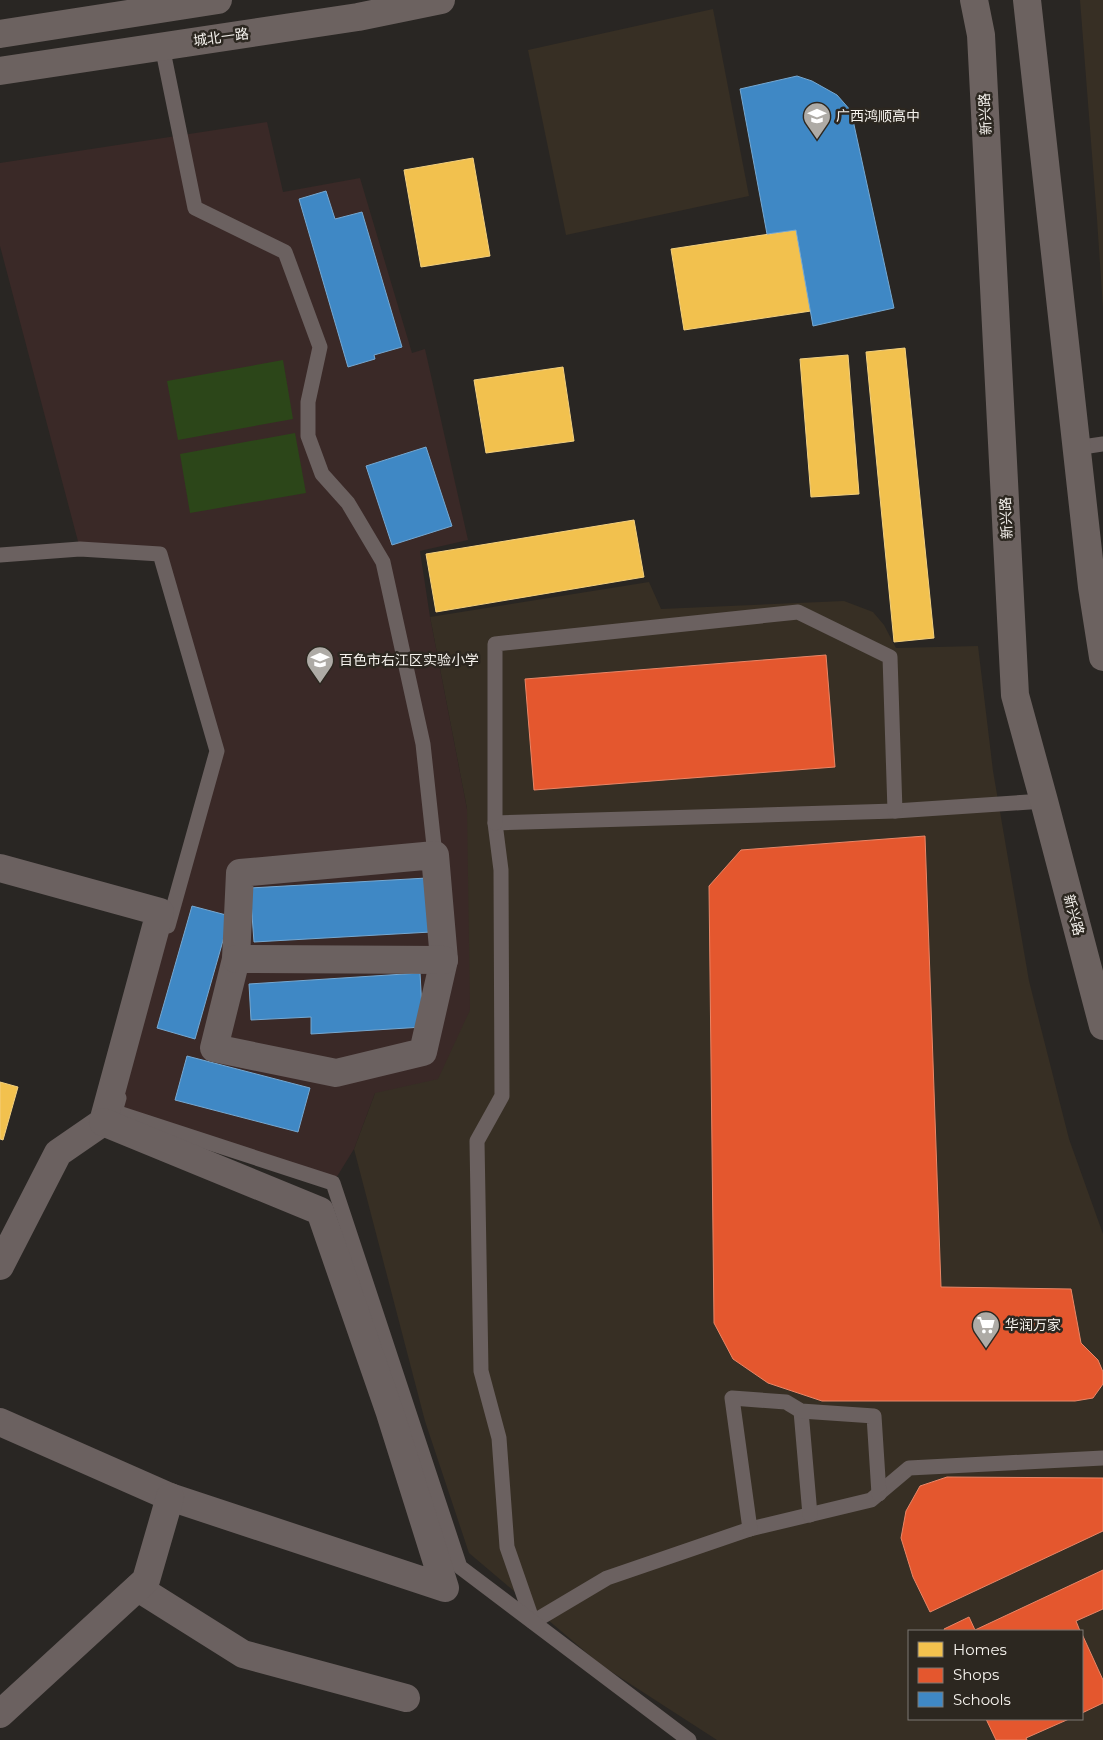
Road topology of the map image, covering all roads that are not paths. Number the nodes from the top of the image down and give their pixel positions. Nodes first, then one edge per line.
1 (218, 0) edge
2 (441, 0) edge
3 (974, 0) edge
4 (1026, 0) edge
5 (0, 34) edge
6 (162, 46) junction
7 (0, 71) edge
8 (1103, 444) edge
9 (1076, 448) junction
10 (0, 555) edge
11 (1103, 657) edge
12 (1044, 802) junction
13 (895, 810) junction
14 (494, 823) junction
15 (434, 854) junction
16 (0, 868) edge
17 (236, 959) junction
18 (444, 960) junction
19 (1103, 1026) edge
20 (104, 1122) junction
21 (4, 1251) edge
22 (802, 1411) junction
23 (0, 1422) edge
24 (1103, 1458) edge
25 (879, 1494) junction
26 (170, 1497) junction
27 (810, 1515) junction
28 (750, 1529) junction
29 (138, 1588) junction
30 (533, 1622) junction
31 (406, 1698) dead end
32 (0, 1714) edge
33 (688, 1740) edge

1 - 5 main road
2 - 6 main road, 城北一路
3 - 12 main road, 新兴路
4 - 9 main road
6 - 7 main road, 城北一路
6 - 15 lane
8 - 9 lane
9 - 11 main road
10 - 30 lane
12 - 13 lane
12 - 19 main road, 新兴路
13 - 14 lane
13 - 14 lane
14 - 30 lane
15 - 17 street
15 - 18 street
16 - 20 street
17 - 18 street
17 - 18 street
20 - 21 street
20 - 26 street
22 - 25 lane
22 - 27 lane
22 - 28 lane
23 - 26 street
24 - 25 lane
25 - 27 lane
26 - 29 street
27 - 28 lane
28 - 30 lane
29 - 31 street
29 - 32 street
30 - 33 lane

